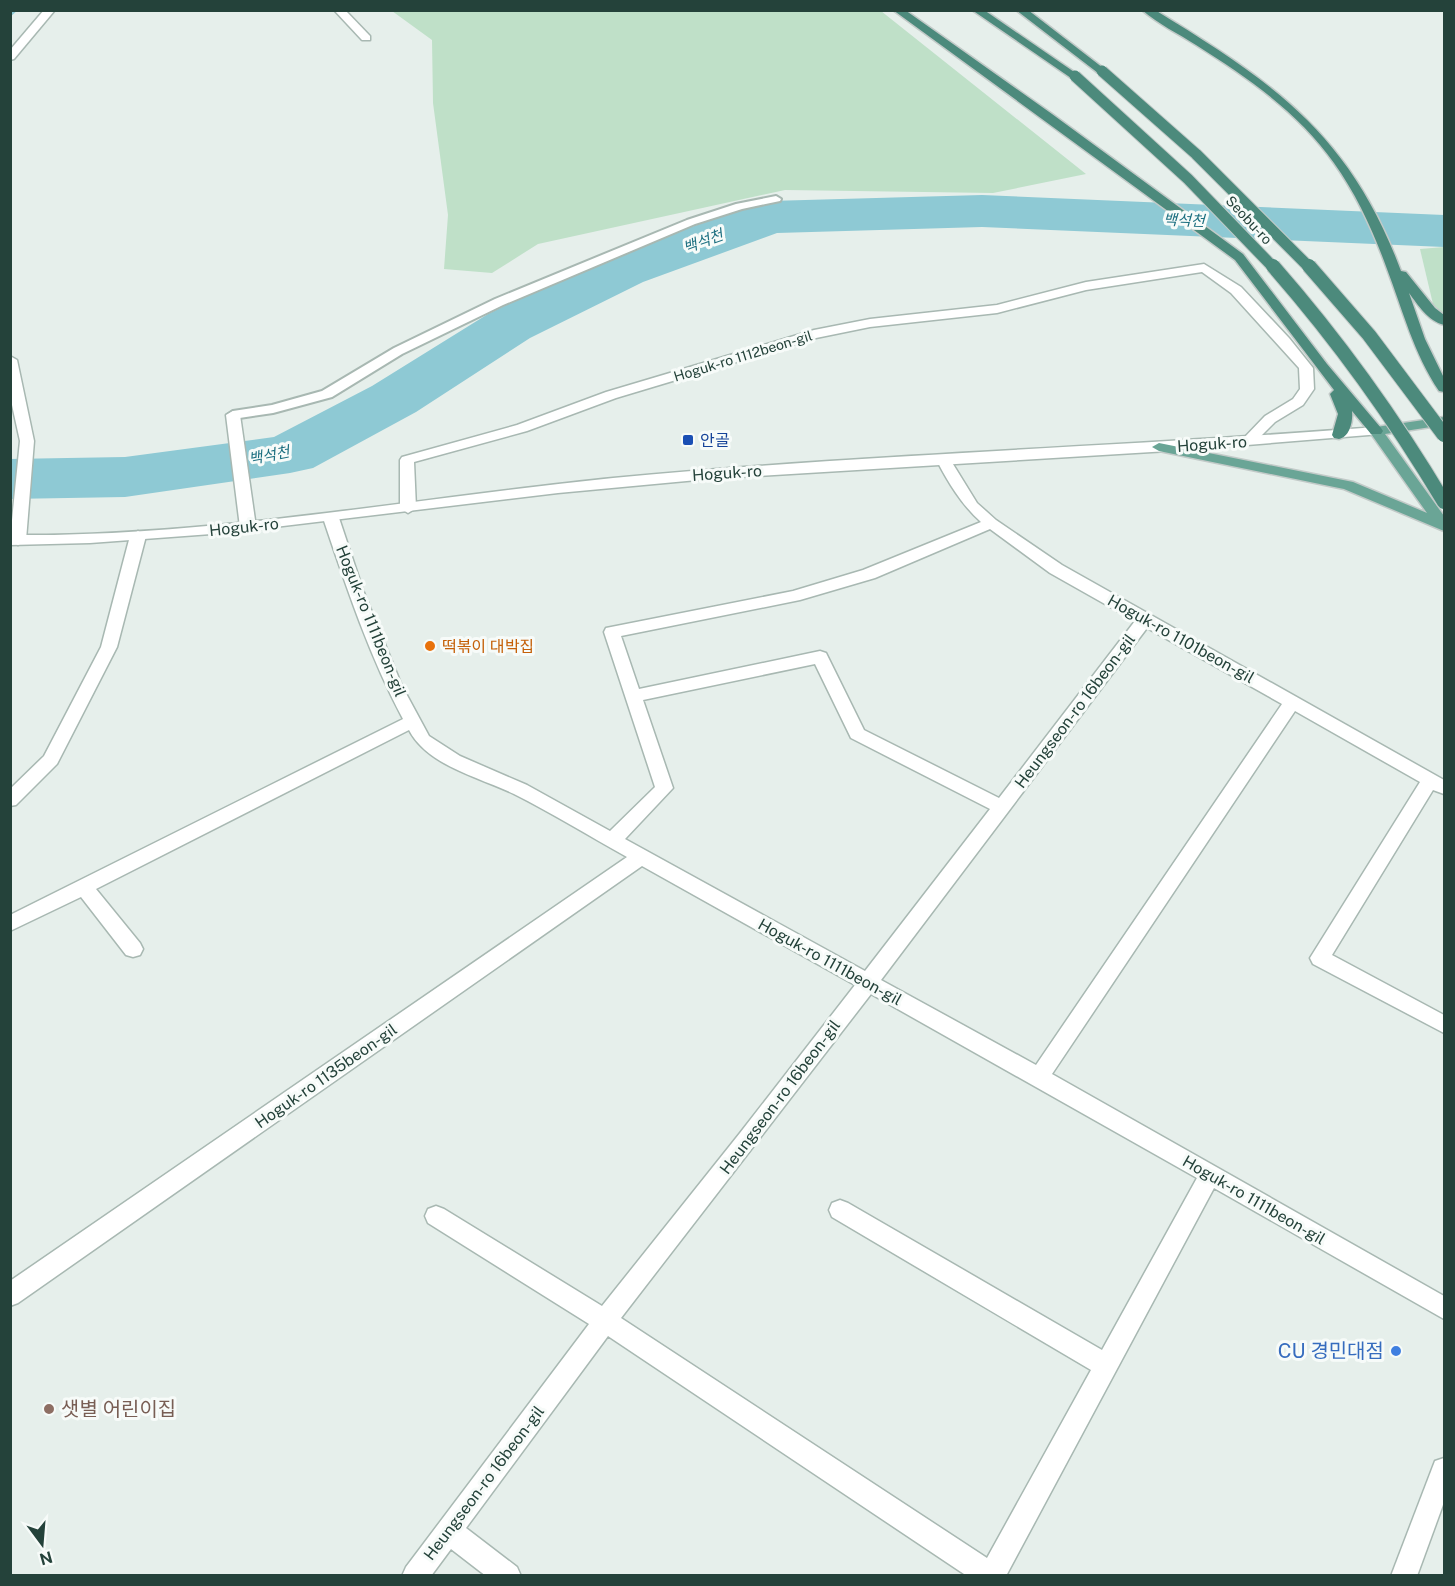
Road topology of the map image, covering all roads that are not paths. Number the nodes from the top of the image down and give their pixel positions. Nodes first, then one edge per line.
1 (50, 10) edge
2 (339, 10) edge
3 (898, 10) edge
4 (977, 10) edge
5 (1021, 10) edge
6 (1147, 10) edge
7 (366, 38) dead end
8 (10, 57) edge
9 (776, 199) dead end
10 (1391, 262) junction
11 (1444, 321) edge
12 (10, 360) edge
13 (1322, 367) junction
14 (1444, 388) edge
15 (233, 415) joint
16 (1444, 421) edge
17 (1376, 431) junction
18 (1339, 435) junction
19 (1444, 435) edge
20 (1248, 441) junction
21 (1159, 447) junction
22 (944, 459) junction
23 (1444, 502) edge
24 (408, 508) junction
25 (331, 518) junction
26 (991, 522) junction
27 (248, 527) junction
28 (1444, 527) edge
29 (138, 536) junction
30 (14, 540) edge
31 (1145, 619) junction
32 (633, 696) junction
33 (1293, 701) junction
34 (413, 721) junction
35 (1438, 784) edge
36 (10, 800) edge
37 (1002, 807) junction
38 (612, 841) junction
39 (640, 857) junction
40 (84, 887) junction
41 (10, 924) edge
42 (133, 949) dead end
43 (867, 982) junction
44 (1444, 1025) edge
45 (1039, 1077) junction
46 (1210, 1175) junction
47 (840, 1210) dead end
48 (436, 1216) dead end
49 (10, 1295) edge
50 (1444, 1308) edge
51 (605, 1321) junction
52 (1106, 1365) junction
53 (1444, 1470) edge
54 (448, 1531) junction
55 (415, 1575) edge
56 (508, 1575) edge
57 (991, 1575) edge
58 (1404, 1575) edge

1 - 8 street
2 - 7 street
3 - 13 highway
4 - 23 highway, Seobu-ro, bridge
5 - 19 highway, Seobu-ro, bridge
6 - 10 highway
9 - 15 lane
10 - 11 highway
10 - 14 highway
12 - 30 street
13 - 17 highway
13 - 18 highway
15 - 27 street
16 - 17 main road, Hoguk-ro
17 - 18 street, Hoguk-ro
17 - 28 main road
18 - 20 street, Hoguk-ro
20 - 21 street, Hoguk-ro
20 - 24 street, Hoguk-ro 1112beon-gil
21 - 22 street, Hoguk-ro
21 - 28 main road
22 - 24 street, Hoguk-ro
22 - 26 street, Hoguk-ro 1101beon-gil
24 - 25 street, Hoguk-ro
25 - 27 street, Hoguk-ro
25 - 34 street, Hoguk-ro 1111beon-gil
26 - 31 street, Hoguk-ro 1101beon-gil
26 - 32 street
27 - 29 street, Hoguk-ro
29 - 30 street, Hoguk-ro
29 - 36 street
31 - 33 street, Hoguk-ro 1101beon-gil
31 - 37 street, Heungseon-ro 16beon-gil
32 - 37 street
32 - 38 street
33 - 35 street, Hoguk-ro 1101beon-gil
33 - 45 street
34 - 38 street, Hoguk-ro 1111beon-gil
34 - 40 street
35 - 44 street
37 - 43 street, Heungseon-ro 16beon-gil
38 - 39 street, Hoguk-ro 1111beon-gil
39 - 43 street, Hoguk-ro 1111beon-gil
39 - 49 street, Hoguk-ro 1135beon-gil
40 - 41 street
40 - 42 street
43 - 45 street, Hoguk-ro 1111beon-gil
43 - 51 street, Heungseon-ro 16beon-gil
45 - 46 street, Hoguk-ro 1111beon-gil
46 - 50 street, Hoguk-ro 1111beon-gil
46 - 52 street
47 - 52 street
48 - 51 street
51 - 54 street, Heungseon-ro 16beon-gil
51 - 57 street
52 - 57 street
53 - 58 street
54 - 55 street, Heungseon-ro 16beon-gil
54 - 56 street

